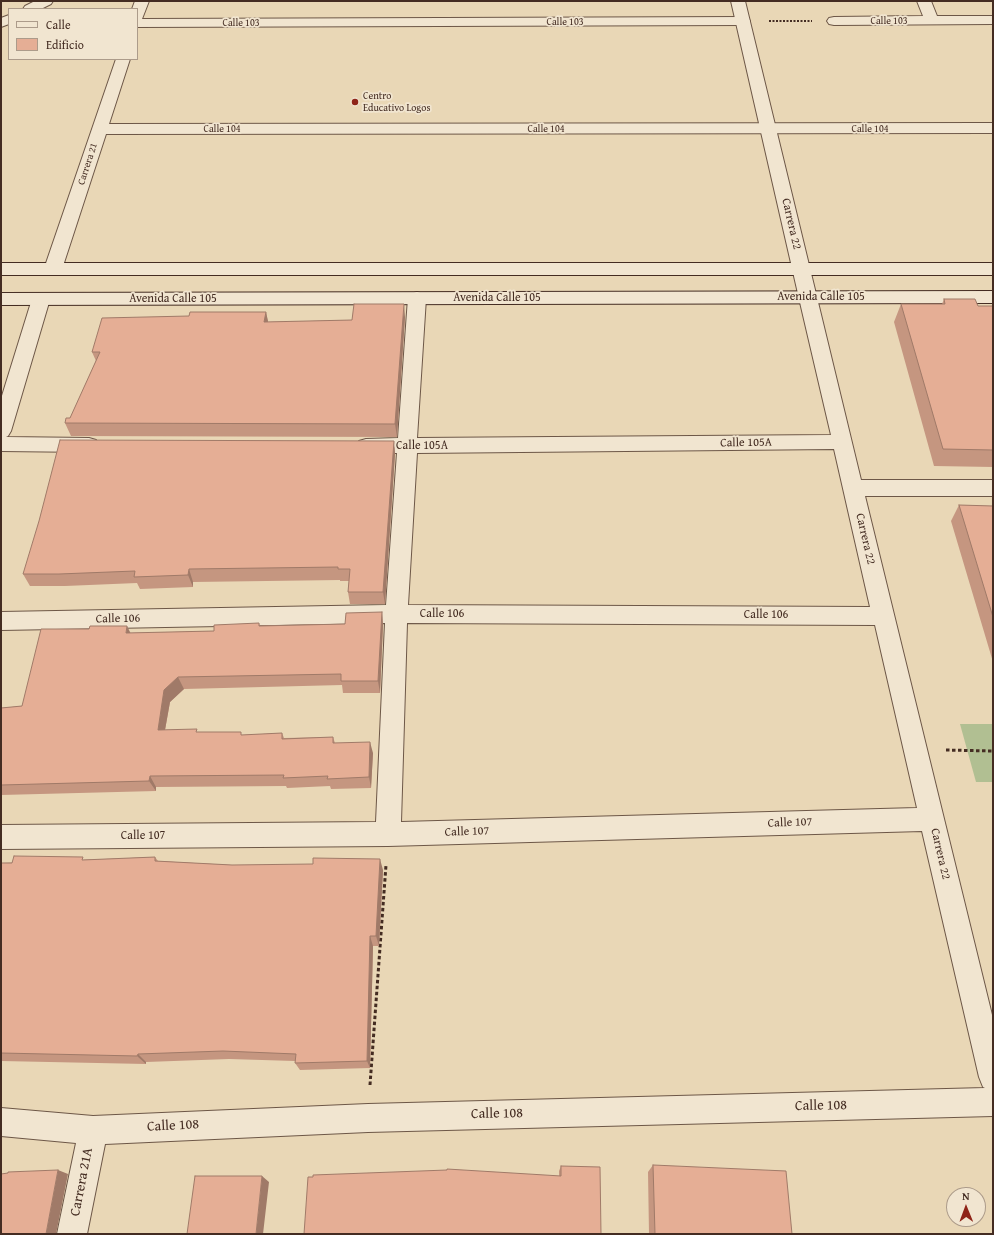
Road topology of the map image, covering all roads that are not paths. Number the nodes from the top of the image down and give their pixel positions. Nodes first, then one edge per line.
1 (46, 1) edge
2 (142, 1) edge
3 (738, 1) edge
4 (924, 1) edge
5 (32, 8) edge
6 (138, 13) edge
7 (993, 20) edge
8 (743, 21) junction
9 (834, 21) road end
10 (932, 21) junction
11 (138, 23) edge
12 (123, 60) edge
13 (993, 128) edge
14 (99, 129) junction
15 (768, 129) junction
16 (1, 269) edge
17 (53, 269) junction
18 (802, 269) junction
19 (993, 269) edge
20 (993, 297) edge
21 (417, 298) junction
22 (808, 298) junction
23 (1, 299) edge
24 (41, 299) junction
25 (1, 431) edge
26 (842, 442) junction
27 (1, 444) edge
28 (105, 445) edge
29 (352, 446) edge
30 (408, 446) junction
31 (853, 488) junction
32 (993, 488) edge
33 (396, 614) junction
34 (883, 616) junction
35 (1, 621) edge
36 (932, 819) junction
37 (388, 834) junction
38 (1, 837) edge
39 (993, 1077) edge
40 (993, 1102) edge
41 (1, 1122) edge
42 (93, 1130) junction
43 (72, 1234) edge

1 - 5 street
2 - 6 street
3 - 8 street, Carrera 22
4 - 10 street
7 - 10 street, Calle 103
8 - 11 street, Calle 103
8 - 15 street, Carrera 22
9 - 10 street, Calle 103
12 - 14 street, Carrera 21
13 - 15 street, Calle 104
14 - 15 street, Calle 104
14 - 17 street, Carrera 21
15 - 18 street, Carrera 22
16 - 17 street
17 - 18 street
18 - 19 street
18 - 22 street, Carrera 22
20 - 22 street, Avenida Calle 105
21 - 22 street, Avenida Calle 105
21 - 24 street, Avenida Calle 105
21 - 30 street
22 - 26 street, Carrera 22
23 - 24 street, Avenida Calle 105
24 - 25 street
26 - 30 street, Calle 105A
26 - 31 street, Carrera 22
27 - 28 street
29 - 30 street, Calle 105A
30 - 33 street
31 - 32 street
31 - 34 street, Carrera 22
33 - 34 street, Calle 106
33 - 35 street, Calle 106
33 - 37 street
34 - 36 street, Carrera 22
36 - 37 street, Calle 107
36 - 39 street, Carrera 22
37 - 38 street, Calle 107
40 - 42 street, Calle 108
41 - 42 street, Calle 108
42 - 43 street, Carrera 21A

